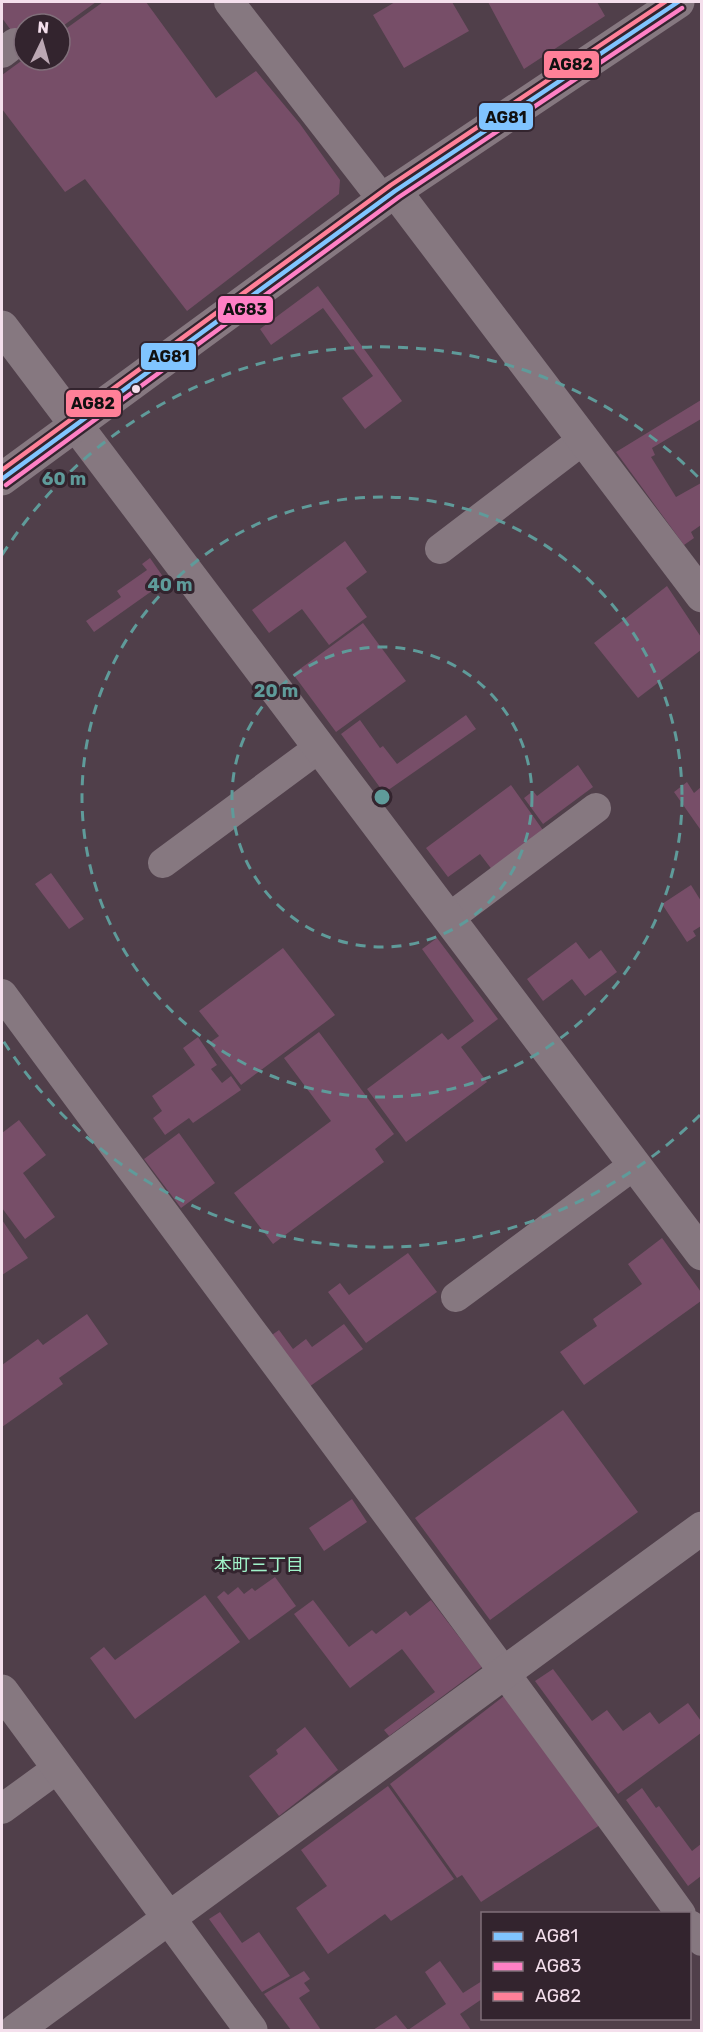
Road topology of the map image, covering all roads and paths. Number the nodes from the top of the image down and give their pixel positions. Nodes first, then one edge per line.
1 (229, 2) edge
2 (678, 2) edge
3 (389, 195) junction
4 (2, 327) edge
5 (75, 425) junction
6 (584, 439) junction
7 (2, 479) edge
8 (440, 549) dead end
9 (702, 596) edge
10 (320, 747) junction
11 (596, 808) dead end
12 (163, 863) dead end
13 (449, 918) junction
14 (2, 994) edge
15 (634, 1165) junction
16 (702, 1254) edge
17 (456, 1297) dead end
18 (702, 1528) edge
19 (506, 1672) junction
20 (2, 1691) edge
21 (58, 1768) junction
22 (2, 1809) edge
23 (680, 1912) edge
24 (169, 1920) junction
25 (691, 1926) edge
26 (702, 1941) edge
27 (16, 2031) edge
28 (251, 2031) edge

1 - 3 lane
2 - 3 street
3 - 5 street
3 - 6 street
4 - 5 street
5 - 7 street
5 - 10 street
6 - 8 lane
6 - 9 street
10 - 12 lane
10 - 13 street
11 - 13 lane
13 - 15 street
14 - 19 lane
15 - 16 street
15 - 17 lane
18 - 19 street
19 - 23 lane
19 - 24 street
20 - 21 street
21 - 22 lane
21 - 24 street
24 - 27 street
24 - 28 street
25 - 26 lane

